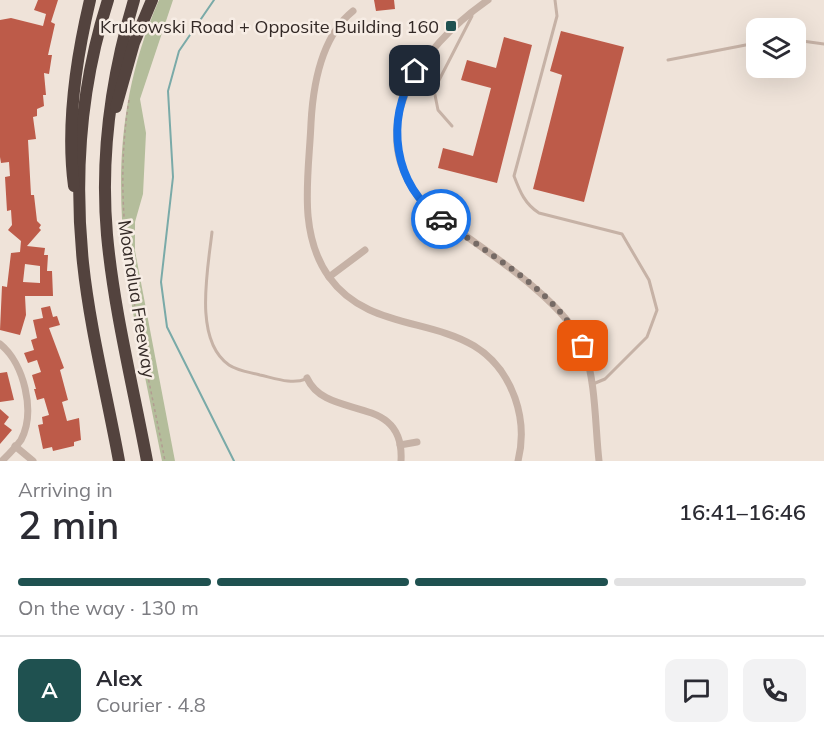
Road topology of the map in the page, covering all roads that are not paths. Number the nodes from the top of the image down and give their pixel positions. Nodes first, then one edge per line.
1 (90, 0) edge
2 (108, 0) edge
3 (134, 0) edge
4 (152, 0) edge
5 (488, 0) edge
6 (555, 0) edge
7 (475, 9) junction
8 (353, 11) dead end
9 (806, 42) edge
10 (824, 44) edge
11 (746, 46) edge
12 (668, 60) dead end
13 (452, 126) dead end
14 (106, 145) junction
15 (212, 232) dead end
16 (365, 250) dead end
17 (83, 263) junction
18 (329, 277) junction
19 (0, 344) edge
20 (307, 378) joint
21 (591, 385) junction
22 (417, 442) dead end
23 (400, 445) junction
24 (15, 446) junction
25 (2, 461) edge
26 (33, 461) edge
27 (119, 461) edge
28 (147, 461) edge
29 (401, 461) edge
30 (518, 461) edge
31 (599, 461) edge

1 - 17 highway
2 - 17 highway
3 - 14 highway, Moanalua Freeway
4 - 14 highway
5 - 7 street
6 - 21 lane
7 - 13 lane
7 - 21 street
8 - 18 street
9 - 10 lane
11 - 12 lane
14 - 28 highway, Moanalua Freeway
15 - 20 lane
16 - 18 street
17 - 27 highway
18 - 30 street
19 - 24 street
20 - 23 street
21 - 31 street
22 - 23 street
23 - 29 street
24 - 25 street
24 - 26 street

